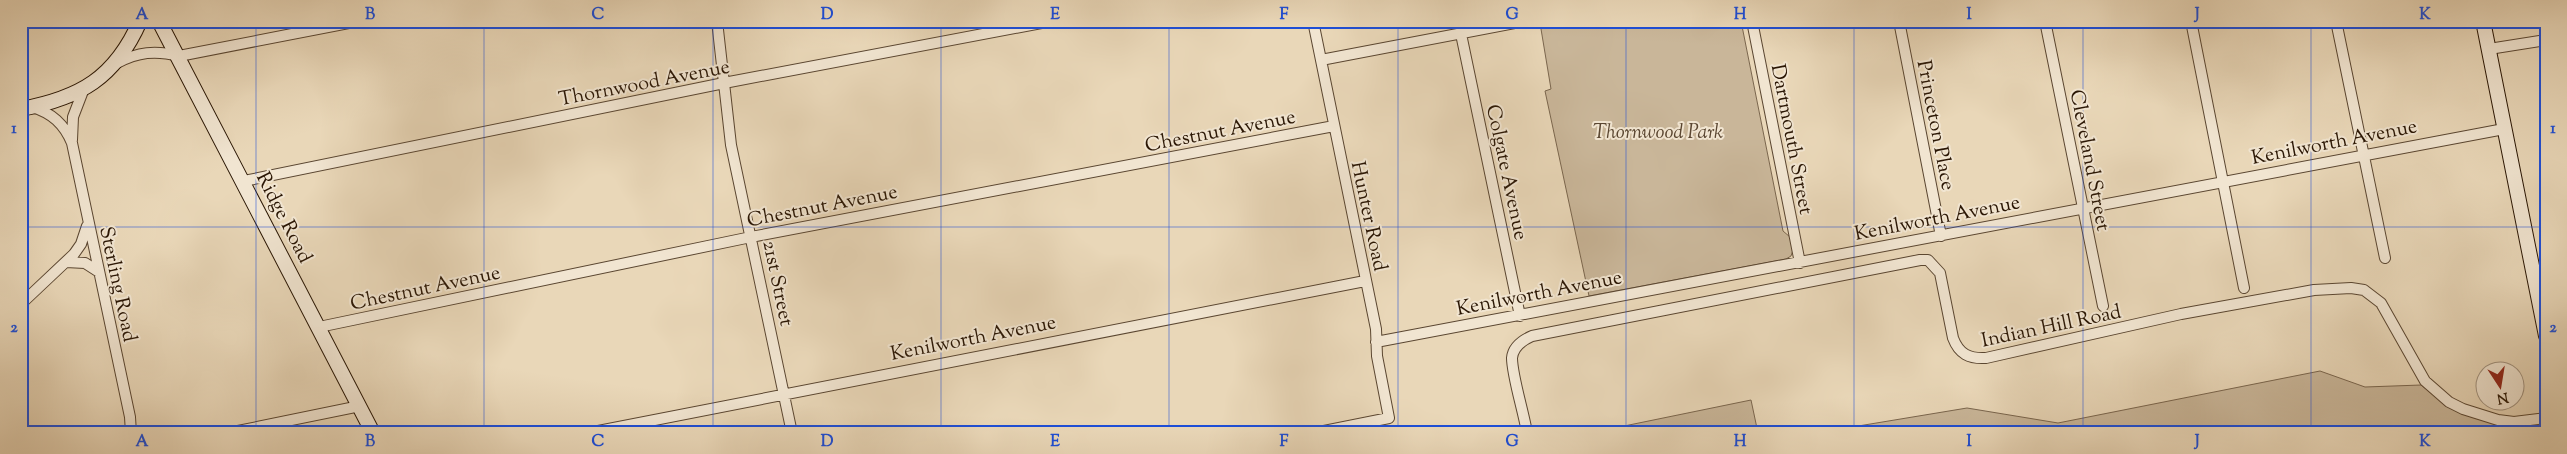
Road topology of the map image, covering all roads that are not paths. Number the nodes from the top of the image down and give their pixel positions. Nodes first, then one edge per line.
1 (140, 21) edge
2 (159, 21) edge
3 (360, 21) edge
4 (717, 21) edge
5 (1052, 21) edge
6 (1313, 21) edge
7 (1526, 21) edge
8 (1752, 21) edge
9 (1899, 21) edge
10 (2045, 21) edge
11 (2190, 21) edge
12 (2336, 21) edge
13 (2483, 21) edge
14 (1462, 34) junction
15 (2546, 40) edge
16 (2488, 49) junction
17 (178, 56) junction
18 (1321, 60) junction
19 (116, 63) junction
20 (724, 84) junction
21 (82, 91) junction
22 (26, 108) edge
23 (1334, 126) junction
24 (2504, 129) junction
25 (72, 143) junction
26 (2363, 156) junction
27 (244, 180) junction
28 (2223, 182) junction
29 (2082, 209) junction
30 (88, 221) junction
31 (751, 236) junction
32 (1941, 236) junction
33 (2385, 258) dead end
34 (66, 262) junction
35 (1800, 263) junction
36 (99, 272) junction
37 (1366, 280) junction
38 (2244, 288) dead end
39 (21, 304) edge
40 (2103, 306) dead end
41 (1520, 316) junction
42 (319, 327) junction
43 (2546, 336) edge
44 (1376, 342) junction
45 (784, 394) junction
46 (360, 406) junction
47 (2546, 418) edge
48 (233, 432) edge
49 (131, 433) edge
50 (373, 433) edge
51 (588, 433) edge
52 (792, 433) edge
53 (1314, 433) edge
54 (1527, 433) edge

1 - 19 street
2 - 17 street, Ridge Road
3 - 17 street
4 - 20 street, 21st Street
5 - 20 street, Thornwood Avenue
6 - 18 street, Hunter Road
7 - 14 street
8 - 35 street, Dartmouth Street
9 - 32 street, Princeton Place
10 - 29 street, Cleveland Street
11 - 28 street
12 - 26 street
13 - 16 street
14 - 18 street
14 - 41 street, Colgate Avenue
15 - 16 street
16 - 24 street
17 - 19 street
17 - 27 street, Ridge Road
18 - 23 street, Hunter Road
19 - 21 street
20 - 27 street, Thornwood Avenue
20 - 31 street, 21st Street
21 - 22 street
21 - 25 street, Sterling Road
22 - 25 street, Sterling Road
23 - 31 street, Chestnut Avenue
23 - 37 street, Hunter Road
24 - 26 street, Kenilworth Avenue
24 - 43 street
25 - 30 street, Sterling Road
26 - 28 street, Kenilworth Avenue
26 - 33 street
27 - 42 street, Ridge Road
28 - 29 street, Kenilworth Avenue
28 - 38 street
29 - 32 street, Kenilworth Avenue
29 - 40 street, Cleveland Street
30 - 34 street
30 - 36 street, Sterling Road
31 - 42 street, Chestnut Avenue
31 - 45 street, 21st Street
32 - 35 street, Kenilworth Avenue
34 - 36 street
34 - 39 street
35 - 41 street, Kenilworth Avenue
36 - 49 street, Sterling Road
37 - 44 street, Hunter Road
37 - 45 street, Kenilworth Avenue
41 - 44 street, Kenilworth Avenue
42 - 46 street, Ridge Road
44 - 53 street, Hunter Road
45 - 51 street, Kenilworth Avenue
45 - 52 street, 21st Street
46 - 48 street
46 - 50 street, Ridge Road
47 - 54 street, Indian Hill Road

